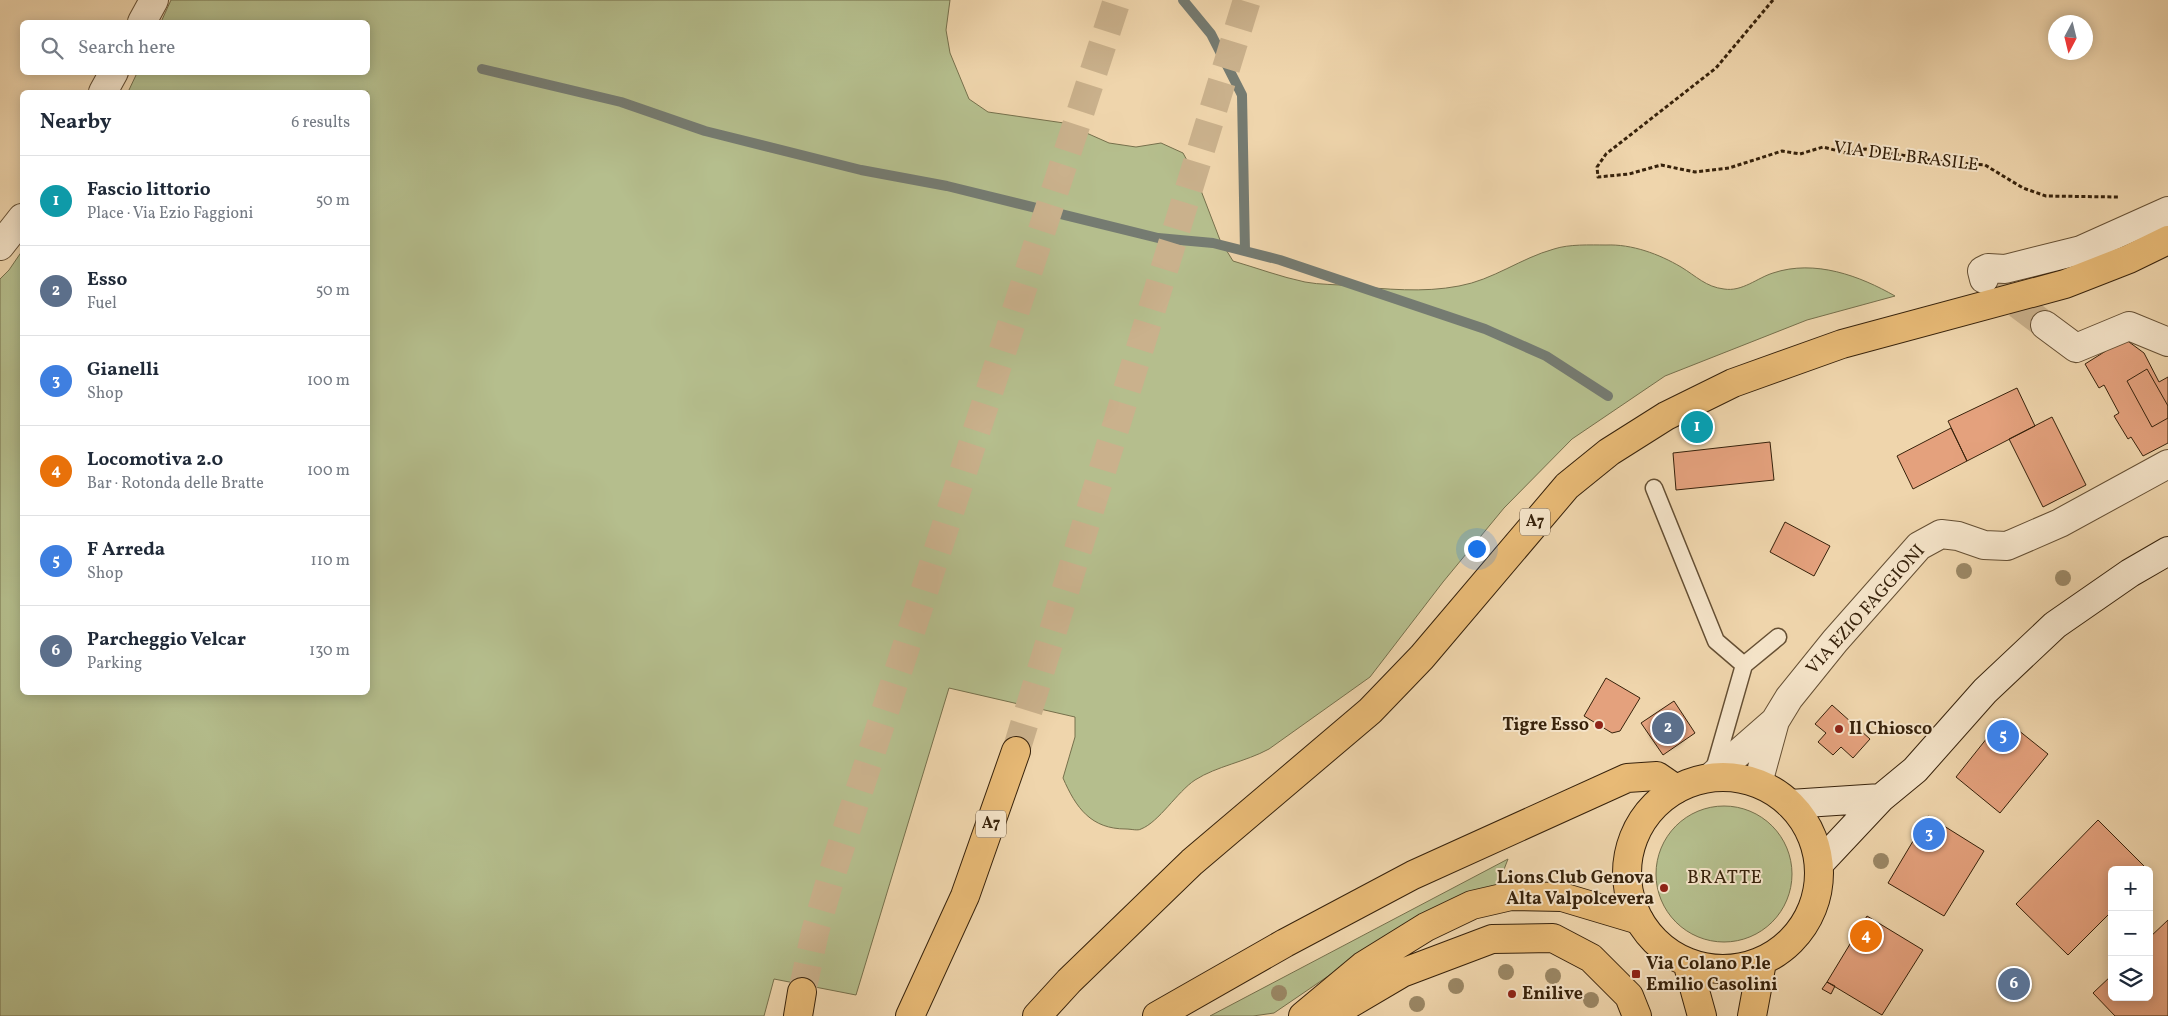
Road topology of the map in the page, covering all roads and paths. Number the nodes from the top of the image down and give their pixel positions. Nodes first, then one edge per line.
1 (154, 0) edge
2 (1773, 0) edge
3 (143, 20) edge
4 (112, 75) edge
5 (104, 90) edge
6 (2124, 198) dead end
7 (2168, 211) edge
8 (20, 221) edge
9 (2168, 240) edge
10 (0, 246) edge
11 (1984, 279) dead end
12 (2045, 325) tunnel mouth
13 (2168, 342) edge
14 (2168, 464) edge
15 (1654, 488) dead end
16 (2168, 551) edge
17 (1778, 637) dead end
18 (1744, 665) junction
19 (1774, 721) junction
20 (1016, 751) tunnel mouth
21 (1711, 777) junction
22 (1758, 783) junction
23 (1676, 789) junction
24 (1880, 798) junction
25 (1790, 804) junction
26 (1819, 864) junction
27 (1638, 920) junction
28 (1687, 962) junction
29 (1762, 962) junction
30 (910, 1016) edge
31 (1037, 1016) edge
32 (1157, 1016) edge
33 (1303, 1016) edge
34 (1329, 1016) edge
35 (1637, 1016) edge
36 (1702, 1016) edge
37 (1752, 1016) edge

1 - 3 street
2 - 6 path, VIA DEL BRASILE
4 - 5 street
7 - 11 street
8 - 10 street
9 - 31 main road, A7
12 - 13 street
14 - 19 street, VIA EZIO FAGGIONI
15 - 18 lane
16 - 24 street
17 - 18 lane
18 - 21 lane
19 - 21 street, VIA EZIO FAGGIONI
19 - 22 street, VIA EZIO FAGGIONI
20 - 30 main road, A7
21 - 22 main road
21 - 23 main road
22 - 25 main road
23 - 27 main road
23 - 32 main road
24 - 25 street
24 - 26 street
25 - 26 main road
26 - 29 main road
27 - 28 main road
27 - 33 main road
28 - 29 main road
28 - 36 main road
29 - 37 main road
34 - 35 main road

